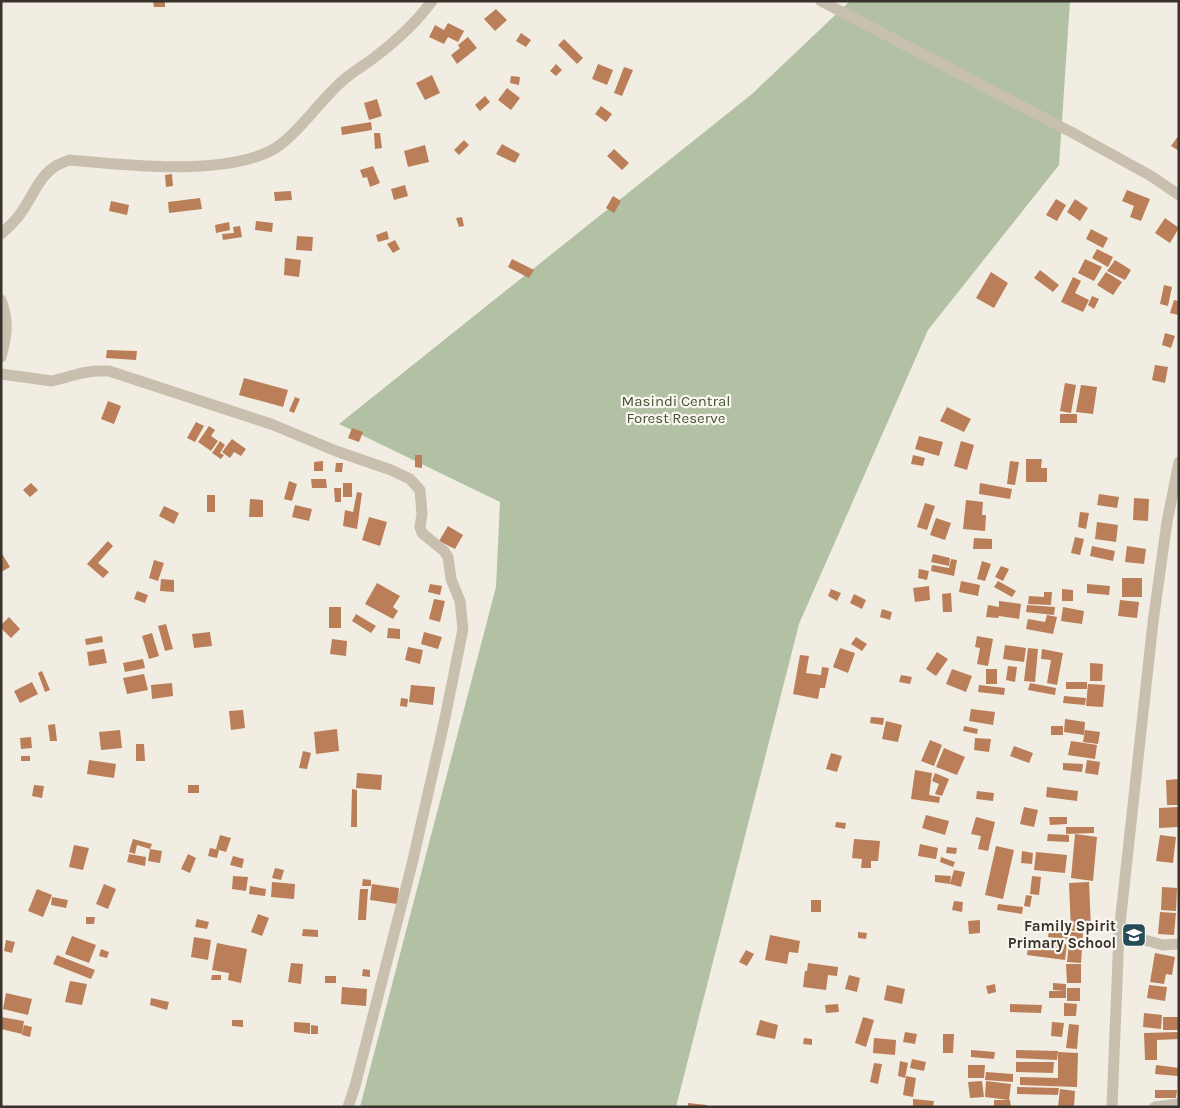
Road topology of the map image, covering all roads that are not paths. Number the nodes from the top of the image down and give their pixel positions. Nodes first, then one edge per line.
1 (432, 1) edge
2 (822, 1) edge
3 (1177, 193) edge
4 (1, 234) edge
5 (1, 300) edge
6 (1, 357) edge
7 (1, 374) edge
8 (1179, 462) edge
9 (1120, 933) junction
10 (1179, 944) edge
11 (1179, 1104) edge
12 (348, 1107) edge
13 (1112, 1107) edge
14 (1155, 1107) edge

1 - 4 street
2 - 3 street
5 - 6 street
7 - 12 street
8 - 9 street
9 - 10 street
9 - 13 street
11 - 14 street

